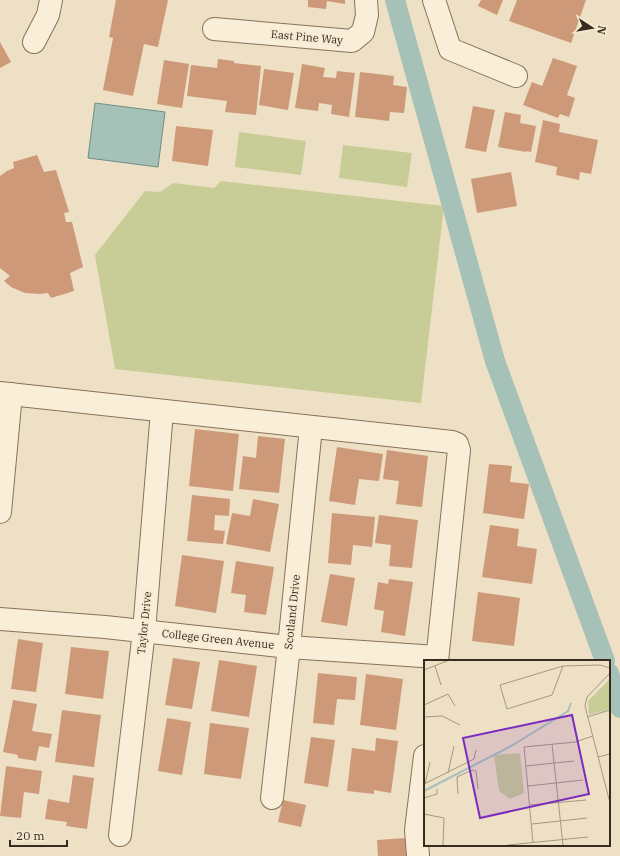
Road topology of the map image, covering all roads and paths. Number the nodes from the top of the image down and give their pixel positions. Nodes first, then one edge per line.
1 (51, 0) edge
2 (366, 0) edge
3 (434, 0) edge
4 (214, 29) dead end
5 (34, 42) dead end
6 (516, 76) dead end
7 (6, 394) edge
8 (162, 411) junction
9 (311, 427) junction
10 (0, 512) edge
11 (0, 619) edge
12 (144, 631) junction
13 (289, 647) junction
14 (437, 659) edge
15 (424, 764) edge
16 (272, 798) dead end
17 (120, 835) dead end
18 (418, 856) edge

1 - 5 street
2 - 4 street, East Pine Way
3 - 6 street
7 - 8 street
7 - 10 street
8 - 9 street
8 - 12 street, Taylor Drive
9 - 13 street, Scotland Drive
9 - 14 street
11 - 12 street, College Green Avenue
12 - 13 street, College Green Avenue
12 - 17 street, Taylor Drive
13 - 14 street, College Green Avenue
13 - 16 street, Scotland Drive
15 - 18 street

